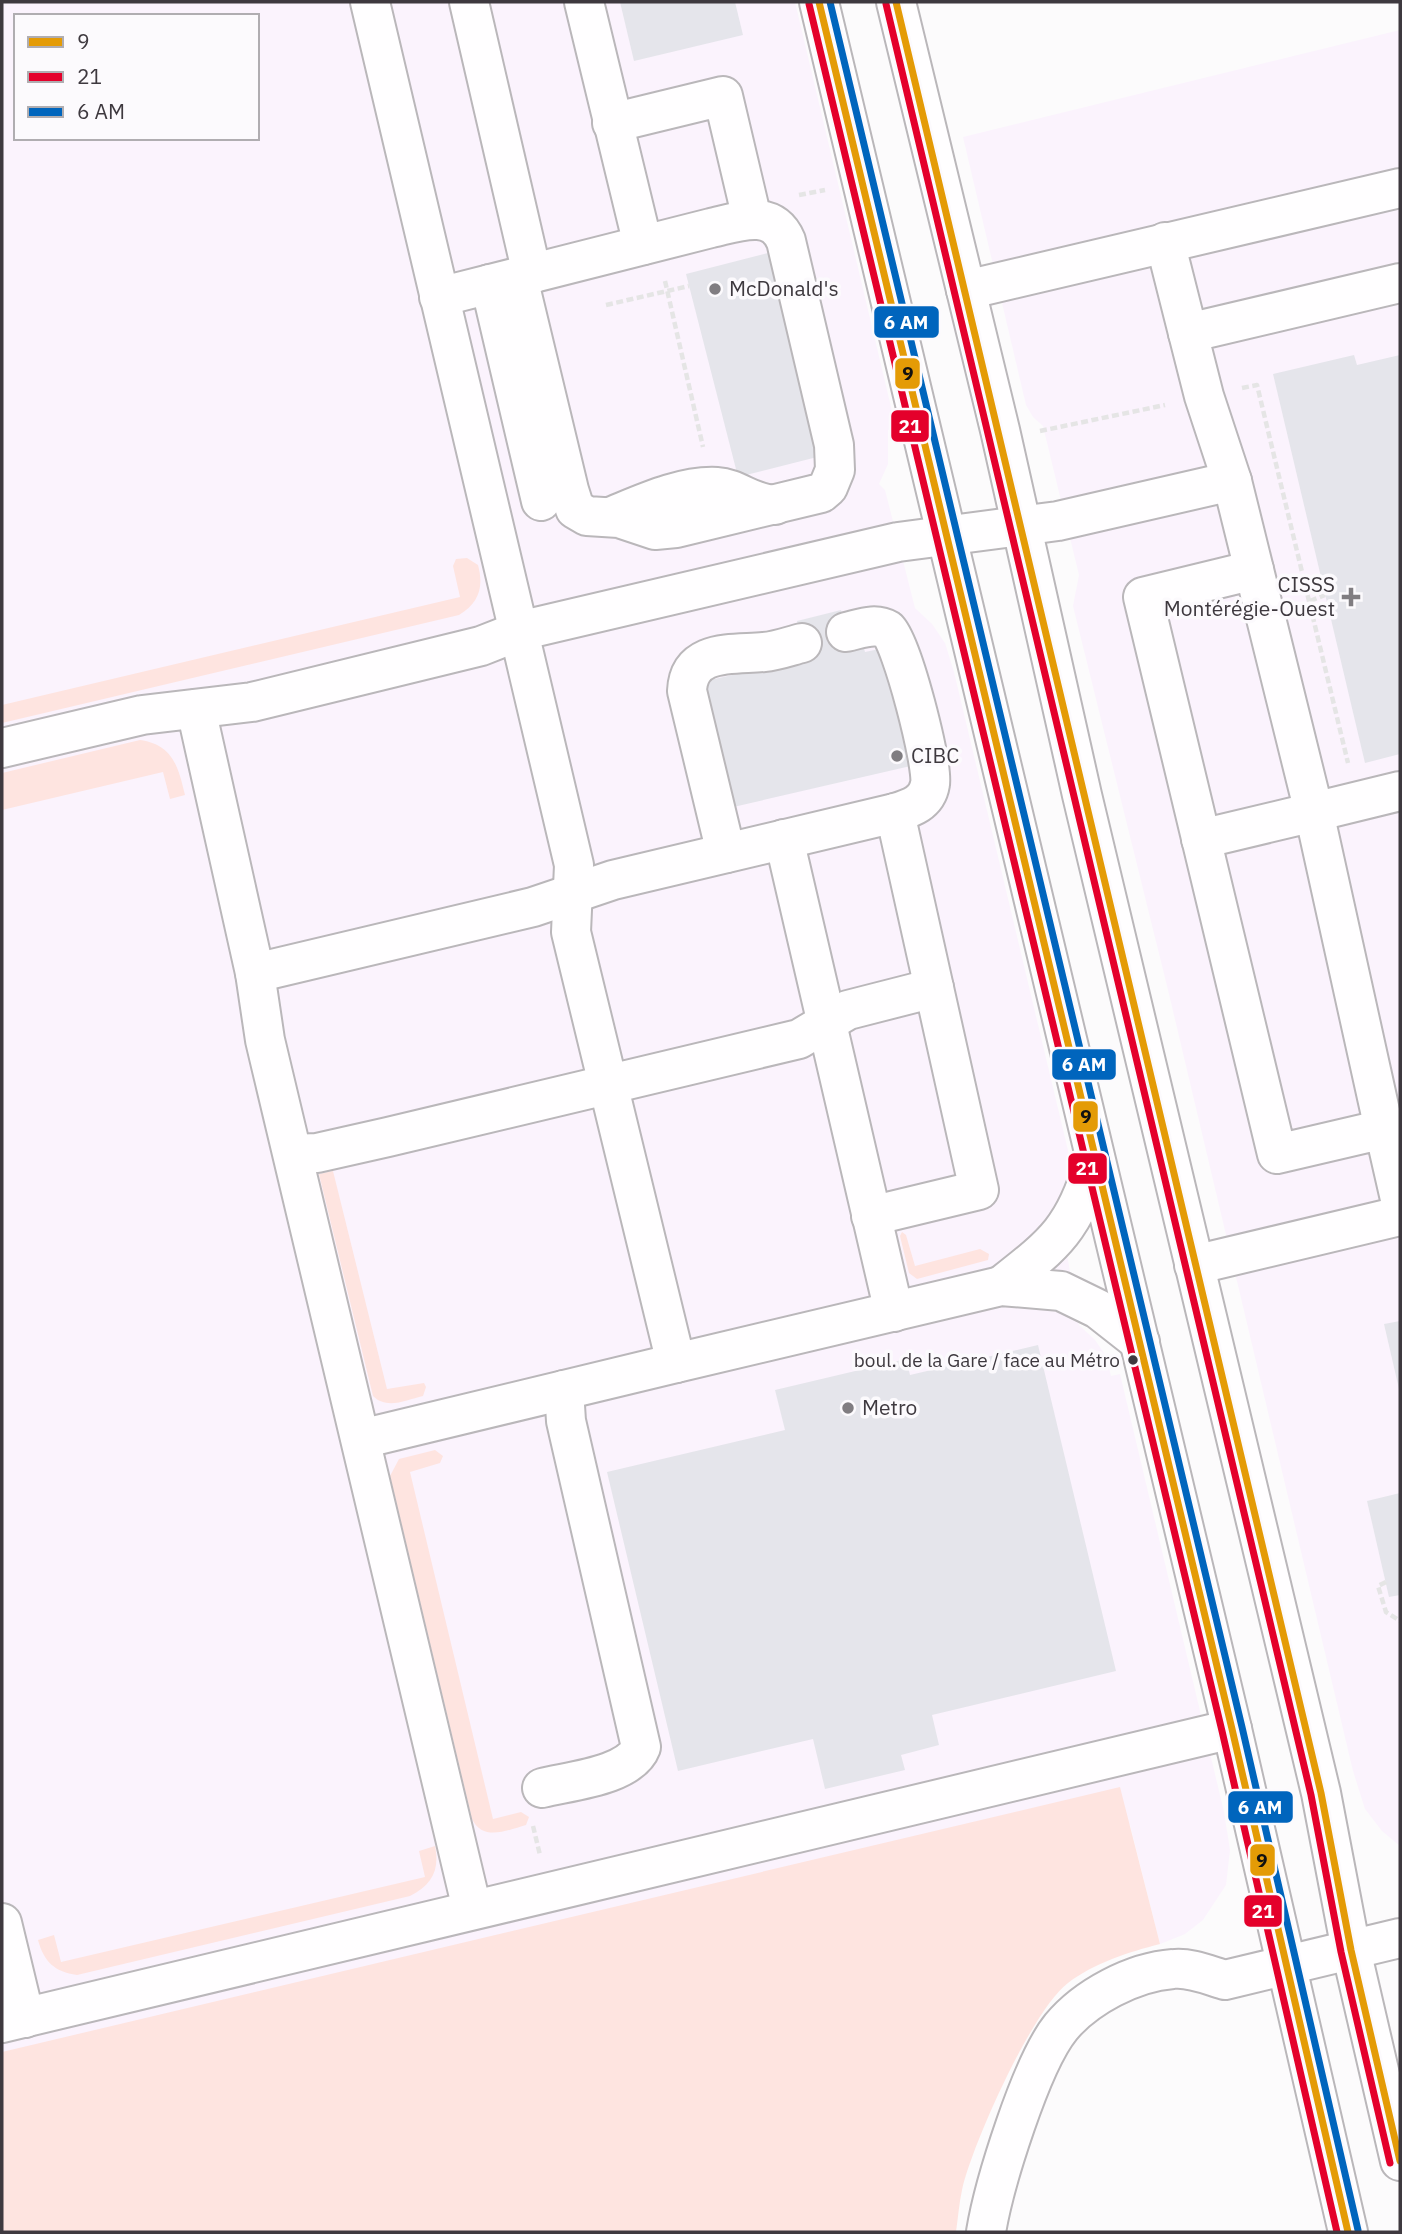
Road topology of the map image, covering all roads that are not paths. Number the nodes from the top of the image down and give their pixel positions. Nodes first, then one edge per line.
1 (370, 2) edge
2 (469, 2) edge
3 (583, 2) edge
4 (819, 2) edge
5 (896, 2) edge
6 (612, 123) junction
7 (1400, 188) edge
8 (752, 219) junction
9 (1165, 242) junction
10 (653, 260) junction
11 (513, 279) junction
12 (1400, 283) edge
13 (966, 290) junction
14 (439, 297) junction
15 (1188, 333) junction
16 (1232, 481) junction
17 (541, 501) dead end
18 (1021, 527) junction
19 (945, 536) junction
20 (1254, 570) junction
21 (519, 631) junction
22 (846, 632) dead end
23 (802, 643) dead end
24 (196, 709) junction
25 (2, 748) edge
26 (1400, 791) edge
27 (1314, 812) junction
28 (895, 813) junction
29 (784, 839) junction
30 (1201, 839) junction
31 (726, 853) junction
32 (573, 894) junction
33 (255, 973) junction
34 (934, 988) junction
35 (826, 1023) junction
36 (608, 1084) junction
37 (1384, 1129) junction
38 (293, 1154) junction
39 (1095, 1160) junction
40 (1400, 1199) edge
41 (871, 1216) junction
42 (1400, 1216) edge
43 (1194, 1265) junction
44 (1001, 1286) junction
45 (894, 1312) junction
46 (1140, 1342) junction
47 (676, 1363) junction
48 (564, 1390) junction
49 (361, 1439) junction
50 (1232, 1729) junction
51 (541, 1788) road end
52 (472, 1909) junction
53 (2, 1923) edge
54 (1400, 1938) edge
55 (1351, 1950) junction
56 (1285, 1966) junction
57 (13, 2020) edge
58 (1400, 2161) edge
59 (986, 2232) edge
60 (1348, 2232) edge

1 - 14 main road
2 - 11 main road
3 - 6 main road
4 - 19 main road
5 - 13 main road
6 - 8 main road
6 - 10 main road
7 - 9 main road
8 - 10 main road
8 - 11 main road
9 - 13 main road
9 - 15 main road
10 - 11 main road
11 - 14 main road
11 - 17 main road
12 - 15 main road
13 - 18 main road
14 - 21 main road
15 - 16 main road
16 - 18 main road
16 - 20 main road
18 - 19 main road
18 - 43 main road
19 - 21 main road
19 - 39 main road
20 - 27 main road
20 - 30 main road
21 - 24 main road
21 - 32 main road
22 - 28 main road
23 - 31 main road
24 - 25 main road
24 - 33 main road
26 - 27 main road
27 - 30 main road
27 - 37 main road
28 - 29 main road
28 - 34 main road
29 - 31 main road
29 - 35 main road
30 - 37 main road
31 - 32 main road
32 - 33 main road
32 - 36 main road
33 - 38 main road
34 - 35 main road
34 - 41 main road
35 - 36 main road
35 - 41 main road
36 - 38 main road
36 - 47 main road
37 - 40 main road
38 - 49 main road
39 - 44 main road
39 - 46 main road
41 - 45 main road
42 - 43 main road
43 - 55 main road
44 - 45 main road
44 - 46 main road
45 - 47 main road
46 - 50 main road
47 - 48 main road
48 - 49 main road
48 - 51 main road
49 - 52 main road
50 - 52 main road
50 - 56 main road
52 - 57 main road
53 - 57 main road
54 - 55 main road
55 - 56 main road
55 - 58 main road
56 - 59 main road
56 - 60 main road

